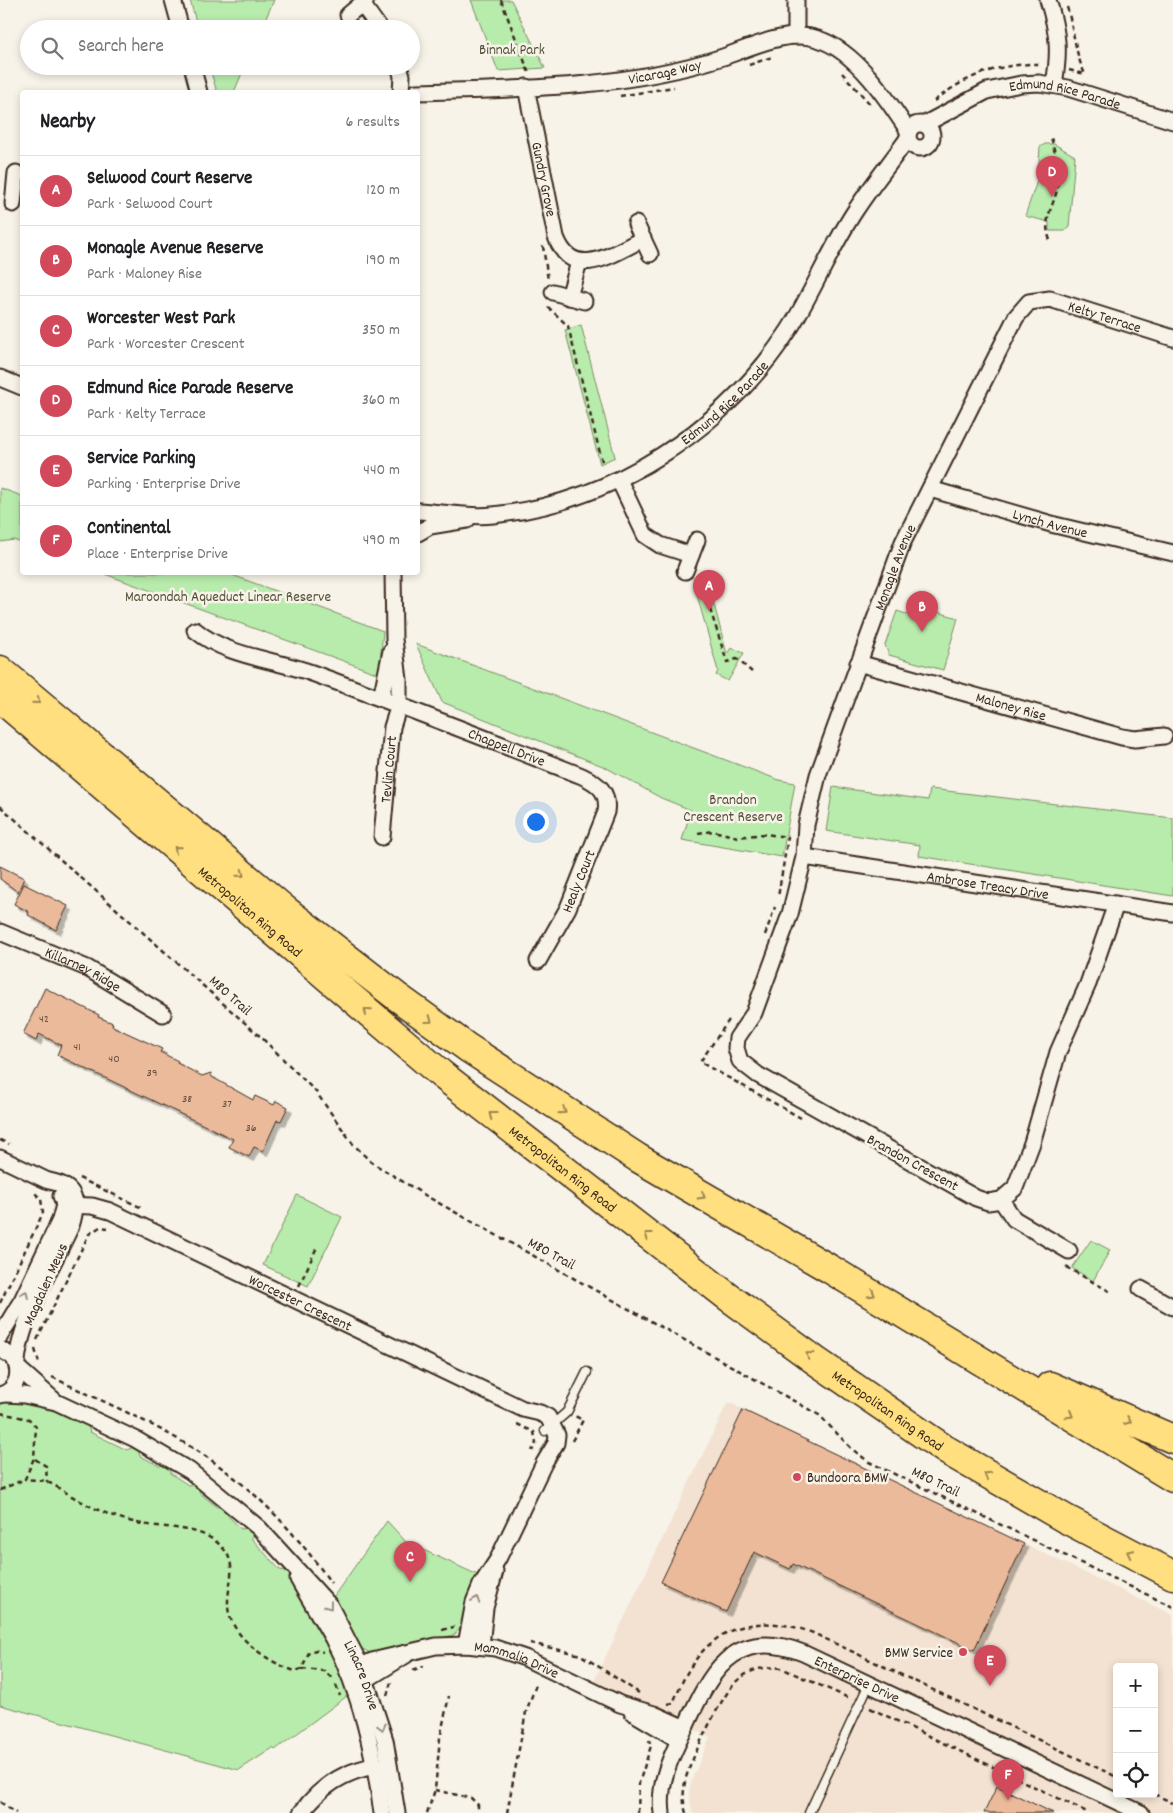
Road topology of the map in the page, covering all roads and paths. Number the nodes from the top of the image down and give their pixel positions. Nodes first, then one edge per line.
1 (173, 0) edge
2 (501, 0) edge
3 (796, 0) edge
4 (1048, 0) edge
5 (1065, 0) edge
6 (364, 2) edge
7 (348, 15) dead end
8 (179, 20) edge
9 (375, 20) edge
10 (796, 36) junction
11 (777, 55) dead end
12 (1057, 66) junction
13 (744, 67) dead end
14 (841, 72) dead end
15 (194, 75) edge
16 (402, 75) edge
17 (1054, 84) junction
18 (680, 85) dead end
19 (529, 87) junction
20 (198, 90) edge
21 (401, 90) edge
22 (420, 92) edge
23 (612, 97) dead end
24 (871, 106) dead end
25 (1173, 120) edge
26 (917, 132) junction
27 (1051, 138) dead end
28 (16, 173) dead end
29 (17, 195) edge
30 (636, 224) dead end
31 (643, 239) junction
32 (1050, 240) dead end
33 (543, 245) dead end
34 (650, 254) dead end
35 (579, 262) junction
36 (549, 293) junction
37 (569, 296) junction
38 (1036, 300) joint
39 (584, 301) dead end
40 (1173, 338) edge
41 (0, 378) edge
42 (20, 386) edge
43 (603, 465) dead end
44 (619, 480) junction
45 (930, 489) junction
46 (420, 511) edge
47 (485, 516) junction
48 (420, 532) edge
49 (697, 540) dead end
50 (1173, 553) edge
51 (691, 556) junction
52 (685, 571) dead end
53 (393, 575) edge
54 (400, 575) edge
55 (394, 592) junction
56 (195, 630) dead end
57 (394, 639) junction
58 (858, 663) junction
59 (0, 670) edge
60 (752, 672) dead end
61 (0, 698) edge
62 (380, 698) junction
63 (399, 705) junction
64 (1164, 736) dead end
65 (607, 797) joint
66 (0, 806) edge
67 (698, 833) dead end
68 (382, 837) dead end
69 (804, 857) junction
70 (1116, 904) junction
71 (1173, 913) edge
72 (0, 932) edge
73 (763, 940) dead end
74 (538, 961) dead end
75 (163, 1014) dead end
76 (734, 1014) dead end
77 (803, 1119) dead end
78 (0, 1158) edge
79 (34, 1191) dead end
80 (1001, 1200) junction
81 (70, 1205) junction
82 (113, 1230) dead end
83 (317, 1247) dead end
84 (1069, 1251) dead end
85 (1064, 1265) dead end
86 (1141, 1289) dead end
87 (1111, 1292) dead end
88 (292, 1298) junction
89 (0, 1302) edge
90 (1173, 1308) edge
91 (0, 1336) edge
92 (0, 1349) edge
93 (35, 1349) dead end
94 (970, 1354) junction
95 (18, 1365) junction
96 (587, 1372) dead end
97 (2, 1395) edge
98 (56, 1402) junction
99 (0, 1413) edge
100 (509, 1420) dead end
101 (583, 1420) dead end
102 (549, 1428) junction
103 (1173, 1438) edge
104 (568, 1449) dead end
105 (532, 1451) dead end
106 (34, 1458) junction
107 (1173, 1478) edge
108 (25, 1479) junction
109 (47, 1482) junction
110 (0, 1490) edge
111 (1173, 1575) edge
112 (1173, 1607) edge
113 (473, 1645) junction
114 (323, 1652) dead end
115 (430, 1664) dead end
116 (302, 1669) junction
117 (410, 1671) dead end
118 (357, 1676) junction
119 (530, 1678) dead end
120 (392, 1680) dead end
121 (334, 1681) dead end
122 (537, 1682) junction
123 (870, 1684) junction
124 (543, 1685) dead end
125 (449, 1696) dead end
126 (387, 1697) dead end
127 (620, 1704) junction
128 (650, 1725) junction
129 (682, 1734) junction
130 (375, 1766) junction
131 (435, 1790) junction
132 (1158, 1796) edge
133 (0, 1802) edge
134 (1173, 1804) edge
135 (16, 1813) edge
136 (301, 1813) edge
137 (382, 1813) edge
138 (397, 1813) edge
139 (427, 1813) edge
140 (478, 1813) edge
141 (507, 1813) edge
142 (638, 1813) edge
143 (662, 1813) edge
144 (809, 1813) edge
145 (1141, 1813) edge

1 - 8 street
2 - 19 path
3 - 10 street
4 - 12 street
5 - 12 path
6 - 7 street
6 - 9 street
10 - 19 street, Vicarage Way
10 - 26 street, Vicarage Way
11 - 13 path
12 - 17 street
12 - 26 path
14 - 24 path
15 - 20 street
16 - 21 street
17 - 25 street, Edmund Rice Parade
17 - 26 street, Edmund Rice Parade
18 - 23 path
19 - 22 street, Vicarage Way
19 - 35 street, Gundry Grove
26 - 44 street, Edmund Rice Parade
27 - 32 path
28 - 29 street
30 - 31 street
31 - 34 street
31 - 35 street
33 - 36 path
35 - 37 street
36 - 37 street
36 - 43 path
37 - 39 street
38 - 40 street, Kelty Terrace
38 - 45 street, Monagle Avenue
41 - 42 street
44 - 47 street, Edmund Rice Parade
44 - 51 street
45 - 50 street, Lynch Avenue
45 - 58 street, Monagle Avenue
46 - 47 street, Edmund Rice Parade
47 - 48 street, Edmund Rice Parade
49 - 51 street
51 - 52 street
51 - 60 path
53 - 55 street
54 - 55 street
55 - 57 street
56 - 62 street, Chappell Drive
57 - 62 street
57 - 63 street
58 - 64 street, Maloney Rise
58 - 69 street, Monagle Avenue
59 -> 94 highway, Metropolitan Ring Road
111 -> 61 highway, Metropolitan Ring Road
62 - 63 street, Chappell Drive
63 - 65 street, Chappell Drive
63 - 68 street, Tevlin Court
65 - 74 street, Healy Court
66 - 112 path, M80 Trail
67 - 73 path
69 - 70 street, Ambrose Treacy Drive
69 - 80 street, Brandon Crescent
70 - 71 street, Ambrose Treacy Drive
70 - 80 street
72 - 75 street, Killarney Ridge
76 - 77 path
78 - 81 street
79 - 89 path
80 - 84 street
81 - 88 street, Worcester Crescent
91 -> 81 street, Magdalen Mews
81 - 95 street, Magdalen Mews
82 - 93 path
83 - 88 path
85 - 87 path
86 - 90 street
88 - 102 street, Worcester Crescent
92 - 95 street, Linacre Drive
94 -> 103 highway
94 -> 107 highway, Metropolitan Ring Road
95 - 97 street, Magdalen Mews
95 - 98 street, Linacre Drive
96 - 102 lane
97 - 98 street, Linacre Drive
98 - 118 street, Linacre Drive
99 - 106 path
100 - 105 path
101 - 104 path
102 - 113 street
106 - 108 path
106 - 109 path
108 - 109 path
108 - 110 path
109 - 116 path
113 - 118 street, Mammalia Drive
113 - 127 street, Mammalia Drive
114 - 116 path
115 - 117 path
116 - 121 path
118 - 130 street, Linacre Drive
118 -> 138 street, Linacre Drive
119 - 122 path
120 - 126 path
122 - 124 path
122 - 141 path
123 - 129 street, Enterprise Drive
123 - 144 lane
123 - 145 street, Enterprise Drive
125 - 131 path
127 - 128 street, Mammalia Drive
127 - 129 street, Mammalia Drive
128 - 129 street, Mammalia Drive
128 - 142 path
129 - 143 street, Enterprise Drive
130 - 136 street
130 - 137 street, Linacre Drive
131 - 139 path
131 - 140 path
132 - 134 path
133 - 135 path

